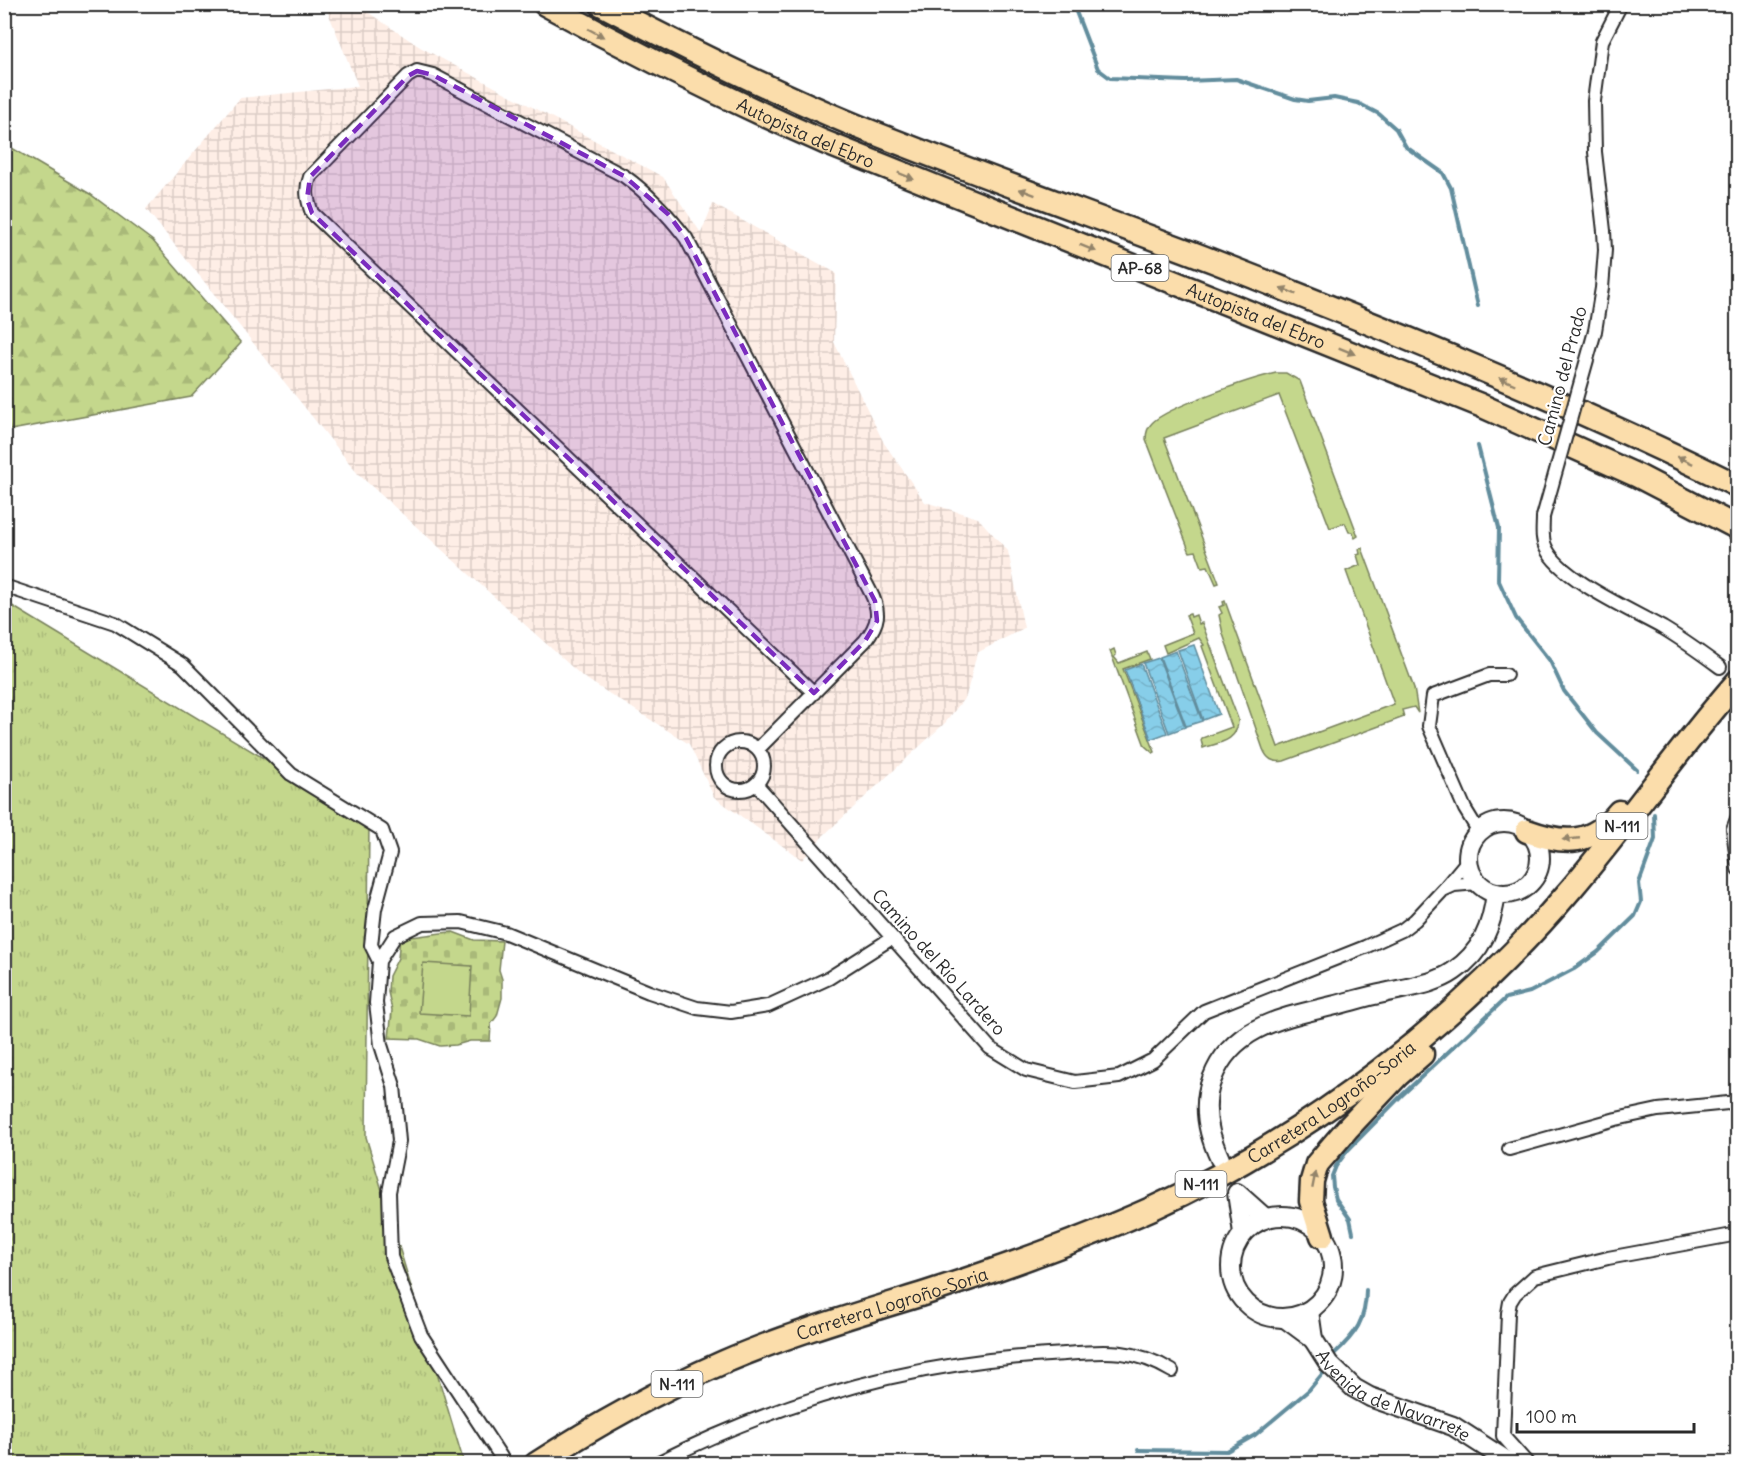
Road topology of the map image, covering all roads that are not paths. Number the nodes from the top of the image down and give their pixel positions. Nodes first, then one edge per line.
1 (545, 4) edge
2 (601, 4) edge
3 (1621, 4) edge
4 (1737, 486) edge
5 (1737, 528) edge
6 (4, 586) edge
7 (1729, 674) edge
8 (1506, 675) dead end
9 (814, 693) junction
10 (1719, 703) junction
11 (758, 749) junction
12 (756, 784) junction
13 (1737, 816) edge
14 (1527, 831) junction
15 (1479, 832) junction
16 (1468, 860) junction
17 (1737, 868) edge
18 (1478, 883) junction
19 (1443, 890) junction
20 (1569, 892) junction
21 (1496, 893) junction
22 (892, 938) junction
23 (379, 961) junction
24 (1737, 1102) edge
25 (1509, 1149) dead end
26 (1220, 1159) dead end
27 (1265, 1218) junction
28 (1243, 1233) junction
29 (1737, 1234) edge
30 (1322, 1236) junction
31 (1309, 1311) junction
32 (1286, 1319) junction
33 (1313, 1339) junction
34 (1172, 1371) dead end
35 (501, 1457) dead end
36 (536, 1464) edge
37 (655, 1464) edge
38 (1512, 1464) edge
39 (1528, 1464) edge

1 -> 5 highway, Autopista del Ebro / AP-68
4 -> 2 highway, Autopista del Ebro / AP-68
3 - 7 street, Camino del Prado, bridge
6 - 23 street
7 - 10 highway, Carretera Logroño-Soria / N-111
8 - 15 street
9 - 9 street
9 - 11 street
10 -> 14 highway
10 - 20 highway, Carretera Logroño-Soria / N-111
11 - 12 street
11 - 12 street
12 - 22 street, Camino del Río Lardero
13 - 17 street
14 - 15 street
14 - 21 street
15 - 16 street
16 - 18 street
16 - 19 street, Camino del Río Lardero
18 - 19 street
18 - 21 street
19 - 22 street, Camino del Río Lardero
30 -> 20 highway
20 - 36 highway, Carretera Logroño-Soria / N-111
21 - 26 street
22 - 23 street
23 - 35 street
24 - 25 street
27 - 28 street
27 - 28 street
27 - 30 street
28 - 32 street
29 - 39 street
30 - 31 street
31 - 32 street
31 - 33 street
32 - 33 street
33 - 38 street, Avenida de Navarrete
34 - 37 street

